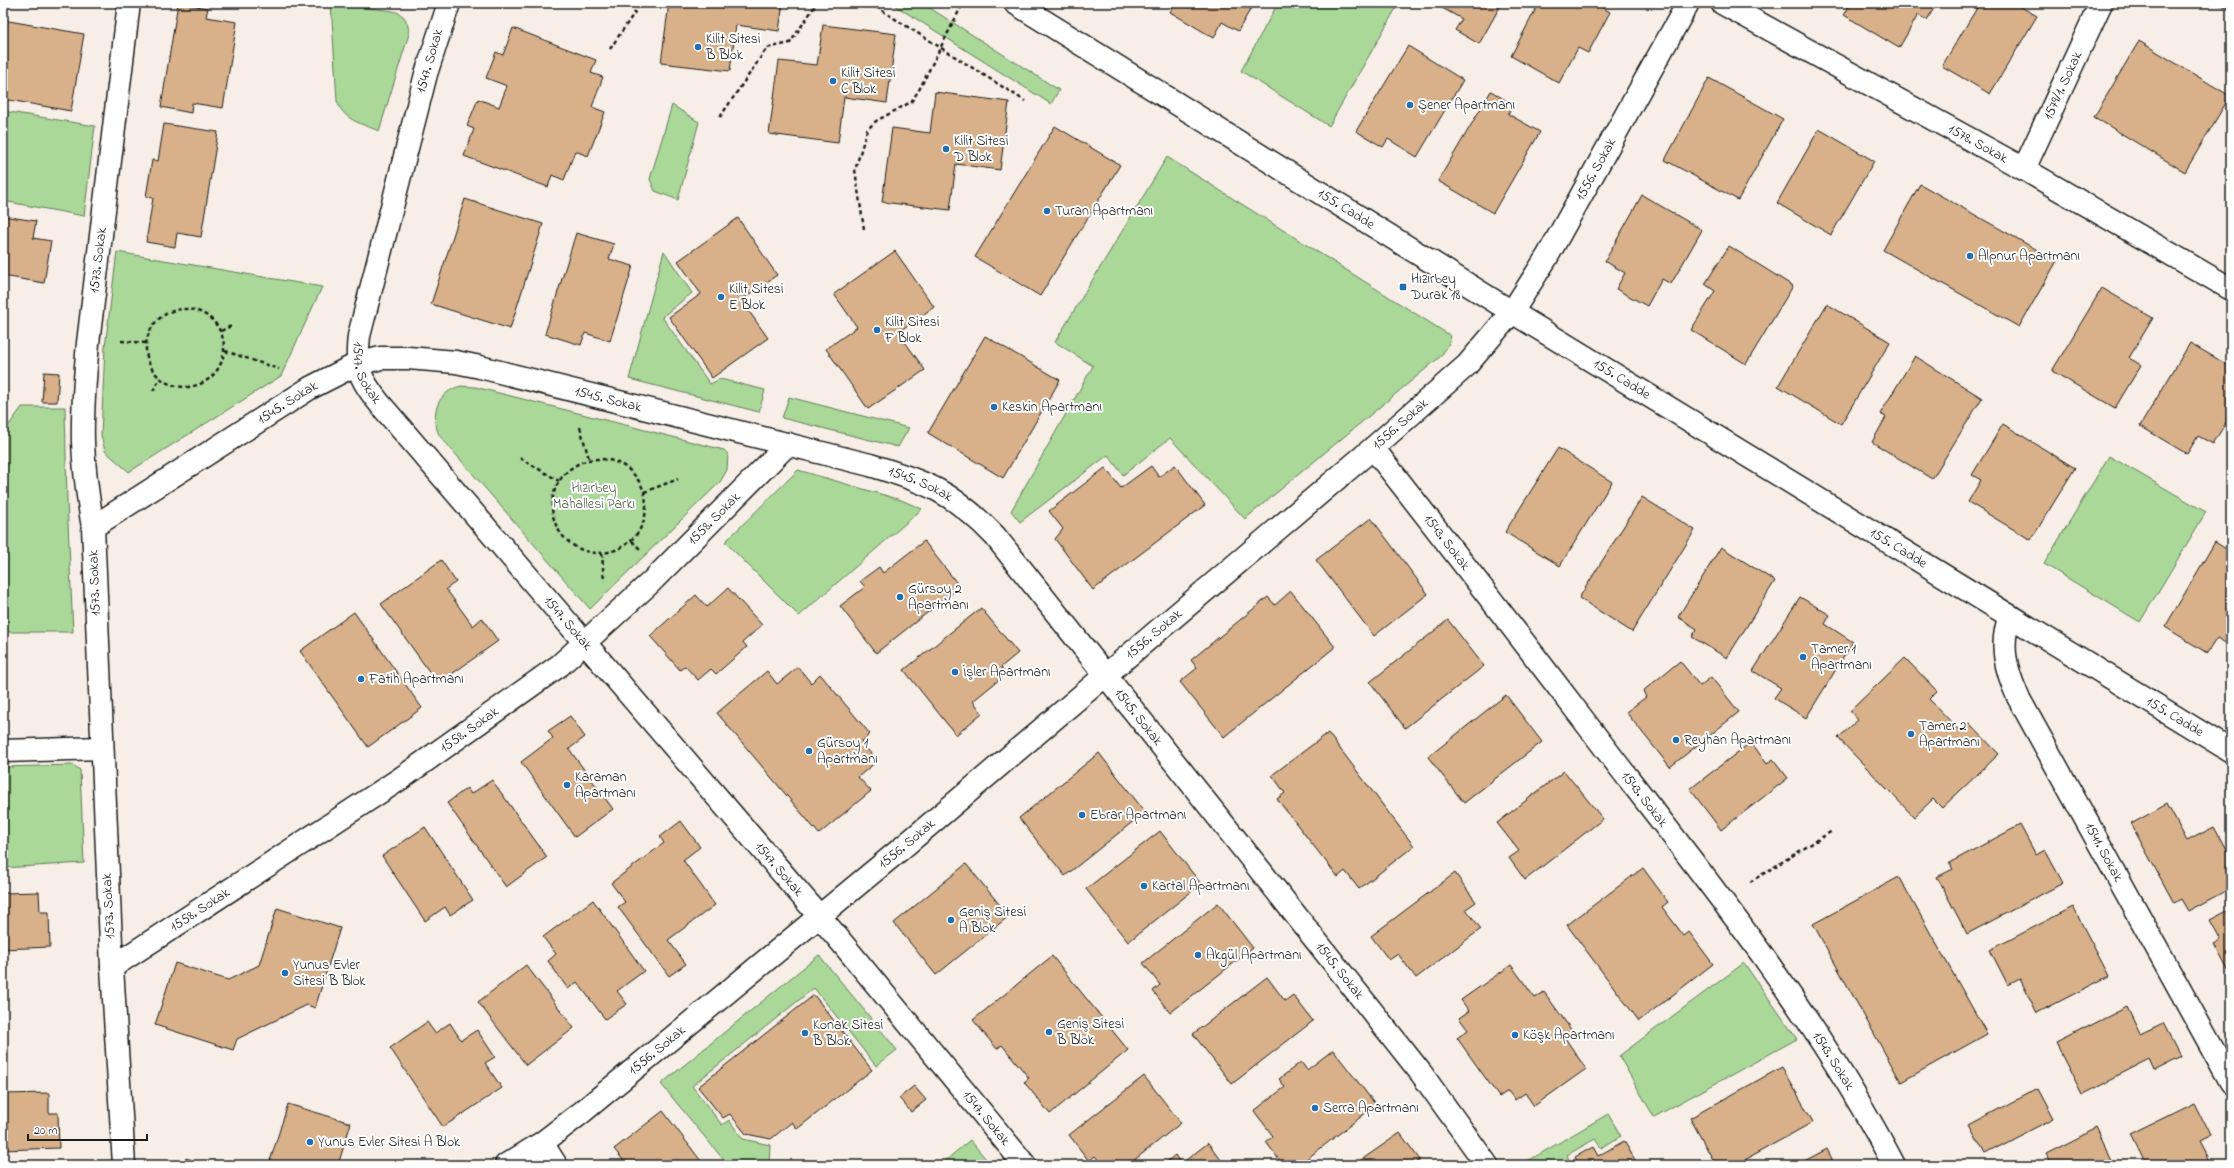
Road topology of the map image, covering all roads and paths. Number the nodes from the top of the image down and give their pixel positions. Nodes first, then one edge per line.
1 (129, 3) edge
2 (447, 3) edge
3 (641, 3) edge
4 (817, 3) edge
5 (870, 3) edge
6 (1015, 3) edge
7 (1688, 3) edge
8 (1722, 3) edge
9 (2101, 3) edge
10 (961, 8) dead end
11 (940, 47) junction
12 (610, 49) dead end
13 (1025, 100) dead end
14 (720, 117) dead end
15 (2024, 169) junction
16 (864, 229) dead end
17 (2231, 289) edge
18 (1512, 312) junction
19 (233, 325) dead end
20 (221, 331) junction
21 (120, 341) dead end
22 (146, 343) junction
23 (225, 351) junction
24 (357, 364) junction
25 (284, 371) dead end
26 (160, 378) junction
27 (153, 391) dead end
28 (579, 420) dead end
29 (788, 444) junction
30 (1373, 448) junction
31 (520, 458) dead end
32 (589, 459) junction
33 (678, 479) dead end
34 (559, 482) junction
35 (644, 492) junction
36 (93, 527) junction
37 (602, 553) junction
38 (604, 587) dead end
39 (2010, 616) junction
40 (586, 644) junction
41 (1105, 675) junction
42 (102, 748) junction
43 (3, 751) edge
44 (2231, 751) edge
45 (1832, 831) dead end
46 (1723, 900) junction
47 (820, 917) junction
48 (112, 968) junction
49 (2231, 1082) edge
50 (542, 1143) junction
51 (124, 1165) edge
52 (506, 1165) edge
53 (556, 1165) edge
54 (1025, 1165) edge
55 (1487, 1165) edge
56 (1894, 1165) edge

1 - 36 street, 1573. Sokak
2 - 24 street, 1547. Sokak
3 - 12 path
4 - 14 path
5 - 11 path
6 - 18 street, 155. Cadde
7 - 18 street, 1556. Sokak
8 - 15 street, 1578. Sokak
9 - 15 street, 1579/1. Sokak
10 - 11 path
11 - 13 path
11 - 16 path
15 - 17 street, 1578. Sokak
18 - 30 street, 1556. Sokak
18 - 39 street, 155. Cadde
19 - 20 path
20 - 22 path
20 - 23 path
21 - 22 path
22 - 26 path
23 - 25 path
23 - 26 path
24 - 29 street, 1545. Sokak
24 - 36 street, 1545. Sokak
24 - 40 street, 1547. Sokak
26 - 27 path
28 - 32 path
29 - 40 street, 1558. Sokak
29 - 41 street, 1545. Sokak
30 - 41 street, 1556. Sokak
30 - 46 street, 1543. Sokak
31 - 34 path
32 - 34 path
32 - 35 path
33 - 35 path
34 - 37 path
35 - 37 path
36 - 42 street, 1573. Sokak
37 - 38 path
39 - 44 street, 155. Cadde
39 - 49 street, 1541. Sokak
40 - 47 street, 1547. Sokak
40 - 48 street, 1558. Sokak
41 - 47 street, 1556. Sokak
41 - 55 street, 1545. Sokak
42 - 43 street
42 - 48 street, 1573. Sokak
45 - 46 path
46 - 56 street, 1543. Sokak
47 - 50 street, 1556. Sokak
47 - 54 street, 1547. Sokak
48 - 51 street, 1573. Sokak
50 - 52 street, 1556. Sokak
50 - 53 street

